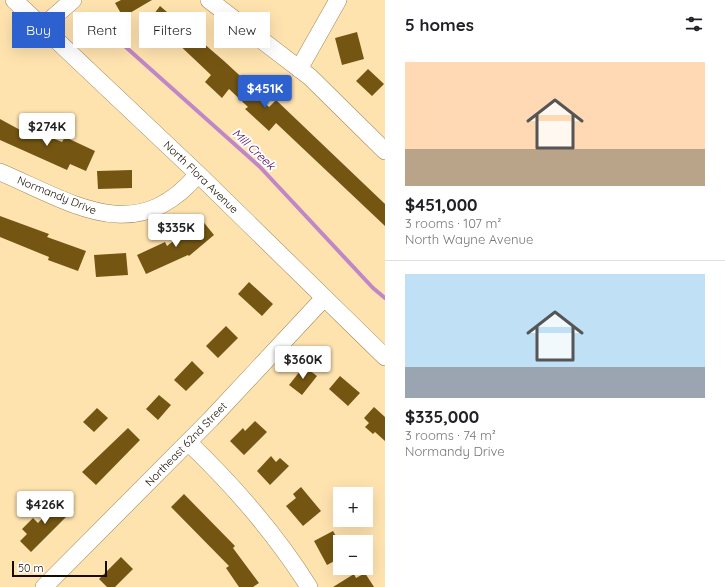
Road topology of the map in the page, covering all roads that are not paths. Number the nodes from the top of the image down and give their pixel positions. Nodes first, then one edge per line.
1 (14, 0) edge
2 (73, 0) edge
3 (209, 0) edge
4 (338, 0) edge
5 (26, 12) edge
6 (60, 12) edge
7 (63, 48) edge
8 (299, 69) junction
9 (385, 151) edge
10 (0, 172) edge
11 (198, 174) junction
12 (324, 298) junction
13 (385, 357) edge
14 (188, 442) junction
15 (54, 584) edge
16 (309, 587) edge

1 - 5 street, North Flora Avenue
2 - 6 street
3 - 8 street
4 - 8 street
7 - 11 street, North Flora Avenue
8 - 9 street
10 - 11 street, Normandy Drive
11 - 12 street, North Flora Avenue
12 - 13 street, North Flora Avenue
12 - 14 street, Northeast 62nd Street
14 - 15 street, Northeast 62nd Street
14 - 16 street

